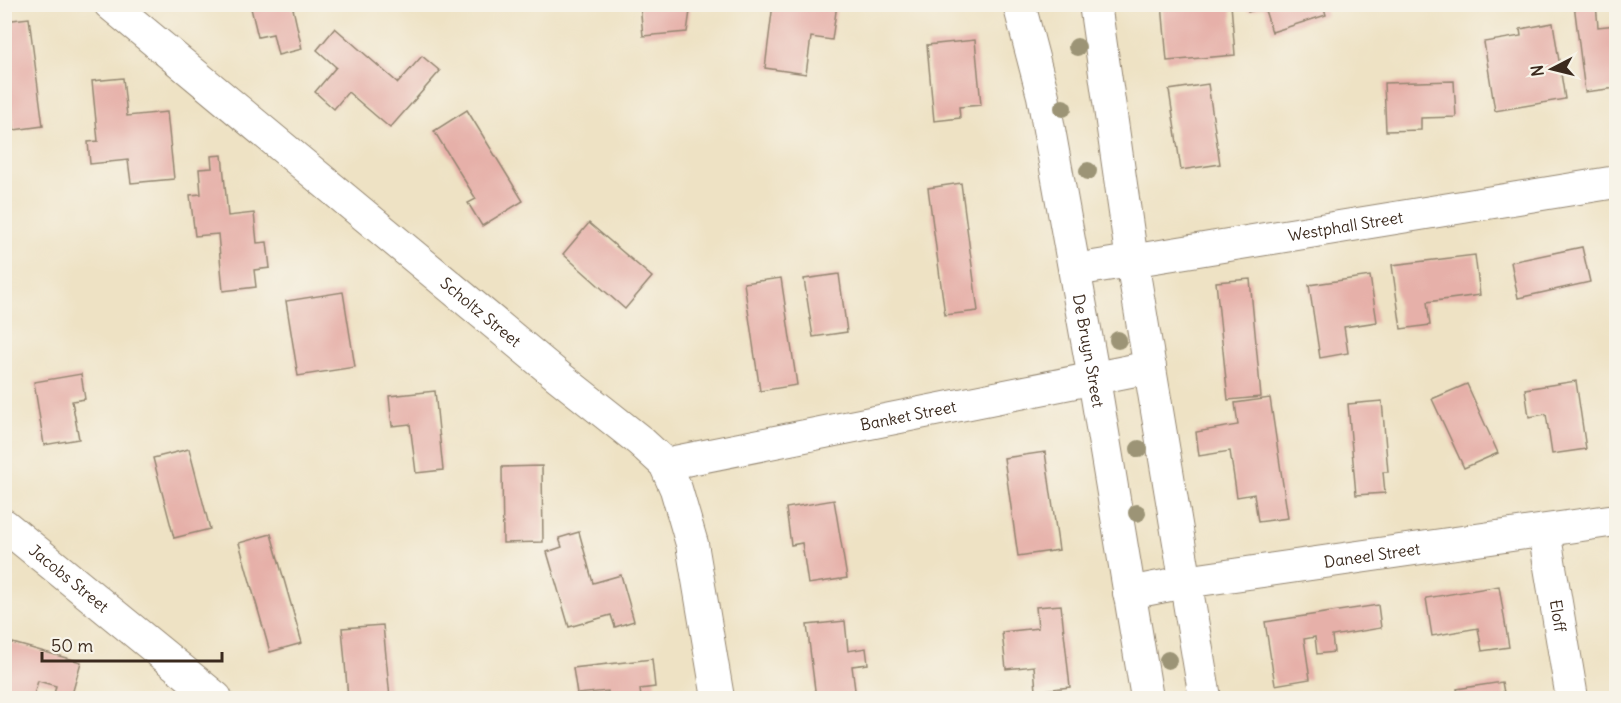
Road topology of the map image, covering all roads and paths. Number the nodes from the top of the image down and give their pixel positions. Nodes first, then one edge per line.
1 (110, 4) edge
2 (1019, 4) edge
3 (1095, 4) edge
4 (1617, 182) edge
5 (1132, 261) junction
6 (1075, 270) junction
7 (1150, 367) junction
8 (1094, 379) junction
9 (665, 464) junction
10 (1617, 520) edge
11 (4, 525) edge
12 (1544, 531) junction
13 (1185, 582) junction
14 (1130, 593) junction
15 (216, 699) edge
16 (718, 699) edge
17 (1148, 699) edge
18 (1205, 699) edge
19 (1572, 699) edge

1 - 9 street, Scholtz Street
2 - 6 street, De Bruyn Street
3 - 5 street
4 - 5 street, Westphall Street
5 - 6 street, Westphall Street
5 - 7 street
6 - 8 street, De Bruyn Street
7 - 8 street, Banket Street
7 - 13 street
8 - 9 street, Banket Street
8 - 14 street, De Bruyn Street
9 - 16 street, Scholtz Street
10 - 12 street, Daneel Street
11 - 15 street, Jacobs Street
12 - 13 street, Daneel Street
12 - 19 street, Eloff
13 - 14 street, Daneel Street
13 - 18 street
14 - 17 street, De Bruyn Street

